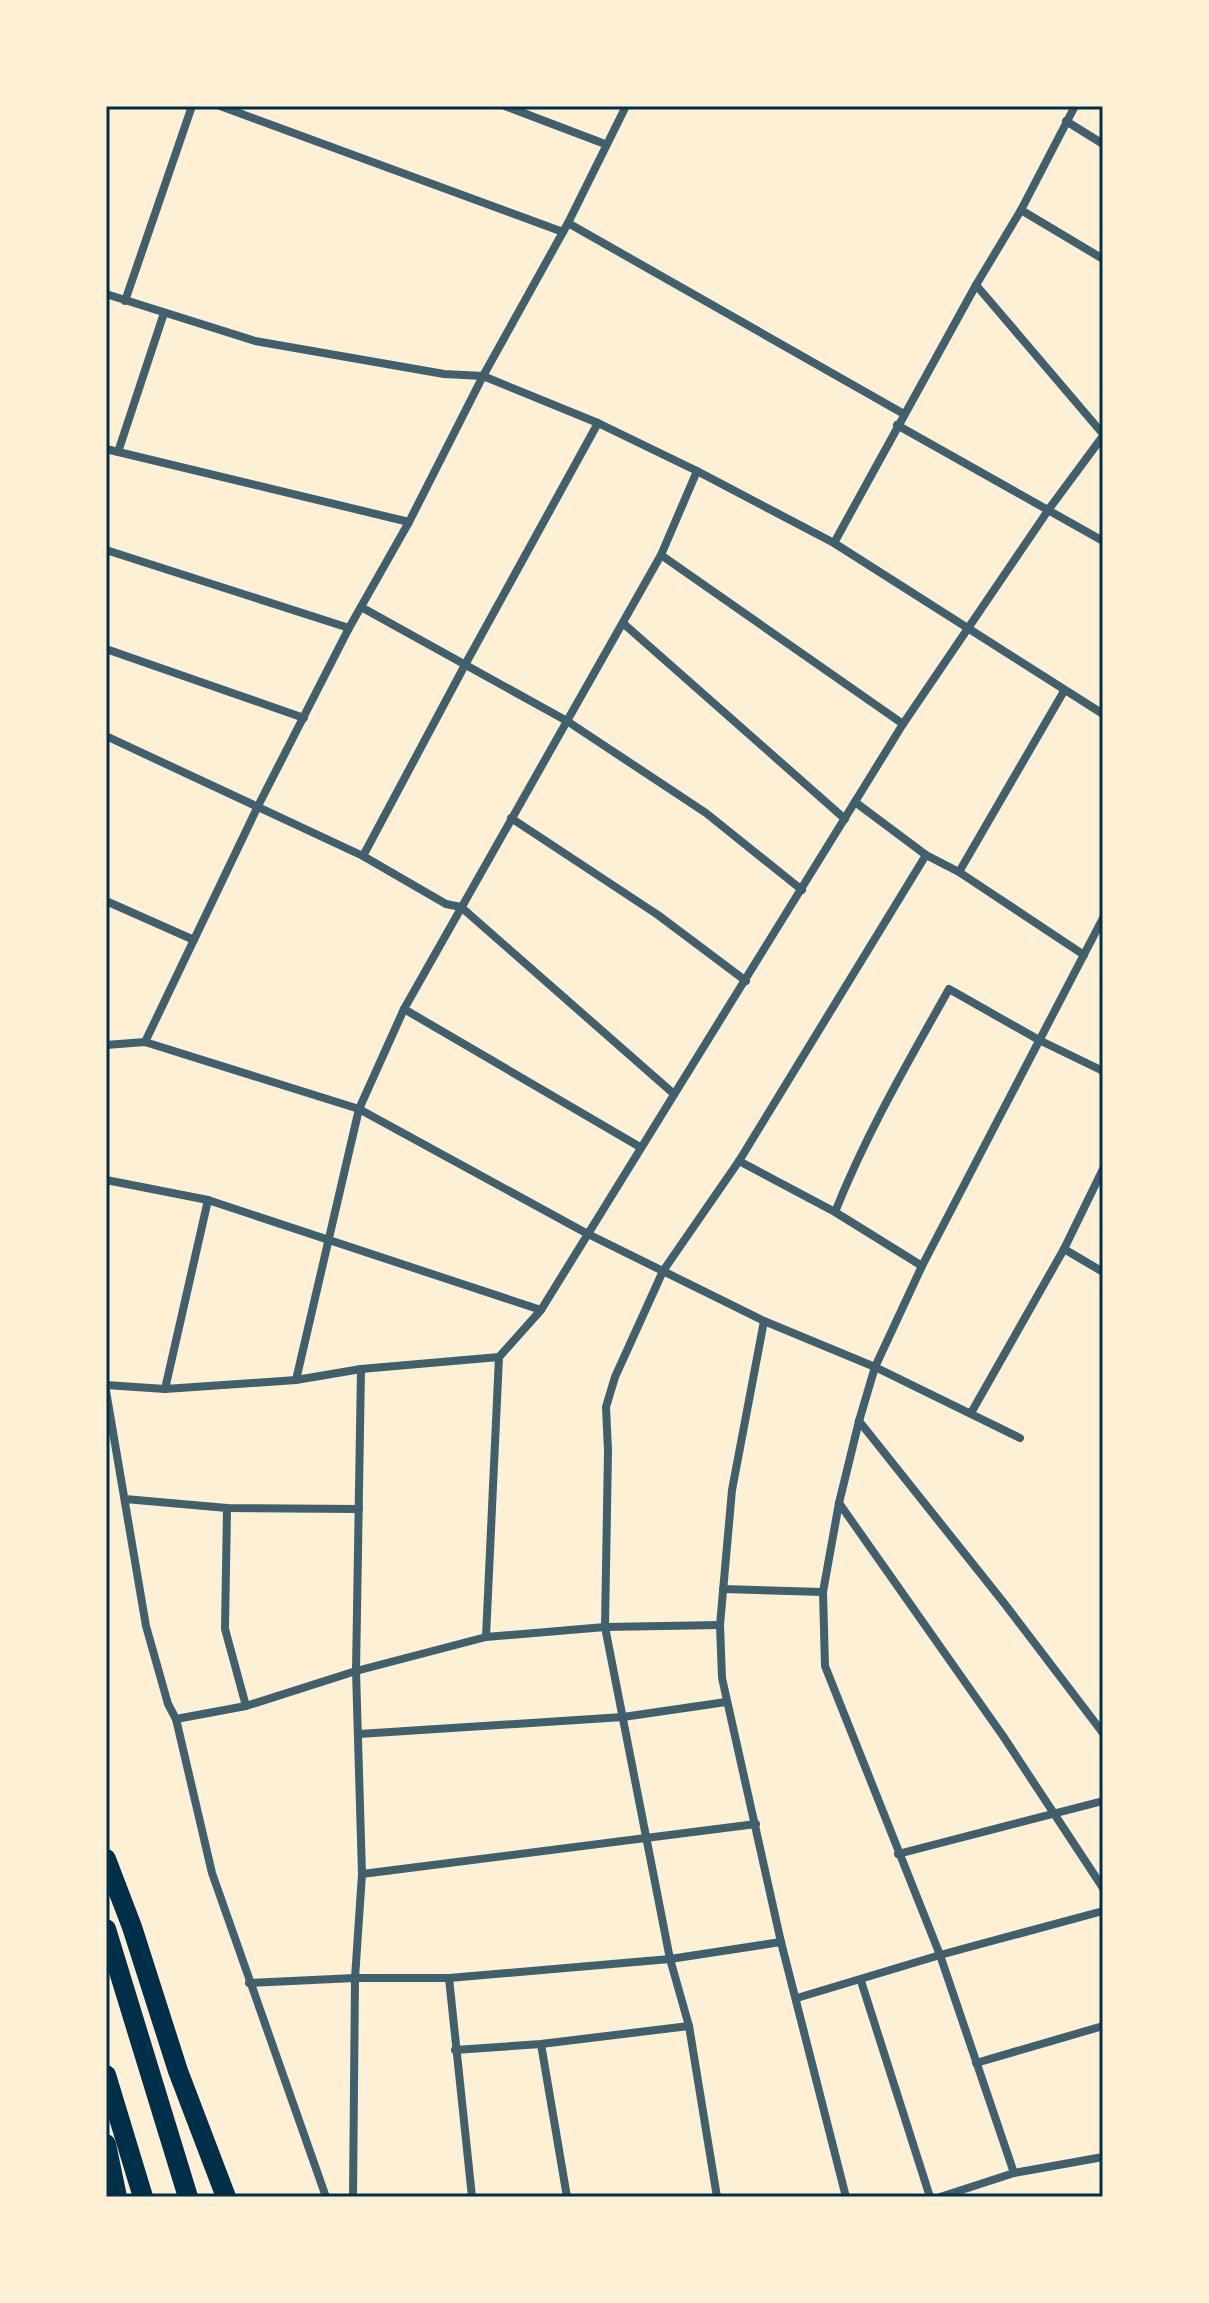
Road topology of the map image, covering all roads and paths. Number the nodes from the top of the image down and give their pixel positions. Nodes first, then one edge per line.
1 (192, 106) edge
2 (220, 106) edge
3 (250, 106) edge
4 (505, 106) edge
5 (626, 106) edge
6 (1075, 106) edge
7 (248, 117) junction
8 (1066, 121) junction
9 (605, 144) junction
10 (1103, 144) edge
11 (1021, 210) junction
12 (568, 223) junction
13 (563, 232) junction
14 (1103, 259) edge
15 (976, 285) junction
16 (106, 294) edge
17 (125, 301) junction
18 (164, 313) junction
19 (483, 376) junction
20 (904, 414) junction
21 (598, 423) junction
22 (897, 425) junction
23 (1103, 435) edge
24 (106, 449) edge
25 (118, 452) junction
26 (697, 471) junction
27 (1049, 509) junction
28 (409, 522) junction
29 (1103, 541) edge
30 (834, 543) junction
31 (106, 550) edge
32 (661, 555) junction
33 (361, 607) junction
34 (624, 624) junction
35 (349, 628) junction
36 (968, 630) junction
37 (106, 649) edge
38 (466, 663) junction
39 (1064, 691) junction
40 (1103, 714) edge
41 (304, 718) junction
42 (567, 721) junction
43 (903, 724) junction
44 (106, 736) edge
45 (855, 802) junction
46 (258, 806) junction
47 (511, 818) junction
48 (845, 819) junction
49 (926, 855) junction
50 (363, 856) junction
51 (959, 872) junction
52 (802, 890) junction
53 (106, 901) edge
54 (461, 907) junction
55 (1103, 918) edge
56 (194, 940) junction
57 (1084, 955) junction
58 (746, 981) junction
59 (404, 1009) junction
60 (1039, 1040) junction
61 (145, 1042) junction
62 (106, 1045) edge
63 (1103, 1071) edge
64 (674, 1094) junction
65 (359, 1109) junction
66 (640, 1147) junction
67 (739, 1161) junction
68 (1103, 1169) edge
69 (106, 1180) edge
70 (208, 1200) junction
71 (835, 1212) junction
72 (586, 1233) junction
73 (327, 1239) junction
74 (1064, 1249) junction
75 (922, 1266) junction
76 (663, 1271) junction
77 (1103, 1272) edge
78 (541, 1310) junction
79 (764, 1321) junction
80 (499, 1357) junction
81 (875, 1367) junction
82 (361, 1369) junction
83 (296, 1380) junction
84 (106, 1385) edge
85 (165, 1389) junction
86 (106, 1391) edge
87 (971, 1413) junction
88 (859, 1421) junction
89 (1020, 1438) dead end
90 (125, 1499) junction
91 (839, 1503) junction
92 (227, 1508) junction
93 (359, 1509) junction
94 (723, 1589) junction
95 (823, 1592) junction
96 (720, 1625) junction
97 (605, 1627) junction
98 (486, 1637) junction
99 (356, 1671) junction
100 (726, 1702) junction
101 (246, 1706) junction
102 (623, 1717) junction
103 (176, 1719) junction
104 (1103, 1733) edge
105 (359, 1734) junction
106 (1103, 1801) edge
107 (1054, 1814) junction
108 (756, 1824) junction
109 (648, 1836) junction
110 (898, 1854) junction
111 (106, 1859) edge
112 (362, 1874) junction
113 (1103, 1888) edge
114 (1103, 1911) edge
115 (106, 1929) edge
116 (781, 1942) junction
117 (940, 1955) junction
118 (670, 1959) junction
119 (355, 1978) junction
120 (449, 1978) junction
121 (861, 1981) junction
122 (249, 1983) junction
123 (797, 1998) junction
124 (689, 2026) junction
125 (1103, 2026) edge
126 (541, 2044) junction
127 (455, 2050) junction
128 (976, 2063) junction
129 (106, 2075) edge
130 (107, 2156) edge
131 (1103, 2157) edge
132 (1014, 2173) junction
133 (117, 2197) edge
134 (143, 2197) edge
135 (188, 2197) edge
136 (226, 2197) edge
137 (326, 2197) edge
138 (353, 2197) edge
139 (472, 2197) edge
140 (567, 2197) edge
141 (717, 2197) edge
142 (846, 2197) edge
143 (930, 2197) edge
144 (940, 2197) edge

1 - 17 street
2 - 7 street
3 - 7 street
4 - 9 street
5 - 9 street
6 - 8 street
7 - 13 street
8 - 10 street
8 - 11 street
9 - 12 street
11 - 14 street
11 - 15 street
12 - 13 street
12 - 20 street
13 - 19 street
15 - 20 street
15 - 23 street
16 - 17 street
17 - 18 street
18 - 19 street
18 - 25 street
19 - 21 street
19 - 28 street
20 - 22 street
21 - 26 street
21 - 38 street
22 - 27 street
22 - 30 street
23 - 27 street
24 - 25 street
25 - 28 street
26 - 30 street
26 - 32 street
27 - 29 street
27 - 36 street
28 - 33 street
30 - 36 street
31 - 35 street
32 - 34 street
32 - 43 street
33 - 35 street
33 - 38 street
34 - 42 street
34 - 48 street
35 - 41 street
36 - 39 street
36 - 43 street
37 - 41 street
38 - 42 street
38 - 50 street
39 - 40 street
39 - 51 street
41 - 46 street
42 - 47 street
42 - 52 street
43 - 45 street
44 - 46 street
45 - 48 street
45 - 49 street
46 - 50 street
46 - 56 street
47 - 54 street
47 - 58 street
48 - 52 street
49 - 51 street
49 - 67 street
50 - 54 street
51 - 57 street
52 - 58 street
53 - 56 street
54 - 59 street
54 - 64 street
55 - 57 street
56 - 61 street
57 - 60 street
58 - 64 street
59 - 65 street
59 - 66 street
60 - 63 street
60 - 71 street
60 - 75 street
61 - 62 street
61 - 65 street
64 - 66 street
65 - 72 street
65 - 73 street
66 - 72 street
67 - 71 street
67 - 76 street
68 - 74 street
69 - 70 street
70 - 73 street
70 - 85 street
71 - 75 street
72 - 76 street
72 - 78 street
73 - 78 street
73 - 83 street
74 - 77 street
74 - 87 street
75 - 81 street
76 - 79 street
76 - 97 street
78 - 80 street
79 - 81 street
79 - 94 street
80 - 82 street
80 - 98 street
81 - 87 street
81 - 88 street
82 - 83 street
82 - 93 street
83 - 85 street
84 - 85 street
86 - 90 street
87 - 89 street
88 - 91 street
88 - 104 street
90 - 92 street
90 - 103 street
91 - 95 street
91 - 107 street
92 - 93 street
92 - 101 street
93 - 99 street
94 - 95 street
94 - 96 street
95 - 110 street
96 - 97 street
96 - 100 street
97 - 98 street
97 - 102 street
98 - 99 street
99 - 101 street
99 - 105 street
100 - 102 street
100 - 108 street
101 - 103 street
102 - 105 street
102 - 109 street
103 - 122 street
105 - 112 street
106 - 107 street
107 - 110 street
107 - 113 street
108 - 109 street
108 - 116 street
109 - 112 street
109 - 118 street
110 - 117 street
111 - 136 highway
112 - 119 street
114 - 117 street
115 - 135 highway
116 - 118 street
116 - 123 street
117 - 121 street
117 - 128 street
118 - 120 street
118 - 124 street
119 - 120 street
119 - 122 street
119 - 138 street
120 - 127 street
121 - 123 street
121 - 143 street
122 - 137 street
123 - 142 street
124 - 126 street
124 - 141 street
125 - 128 street
126 - 127 street
126 - 140 street
127 - 139 street
128 - 132 street
129 - 134 highway
130 - 133 highway
131 - 132 street
132 - 144 street

